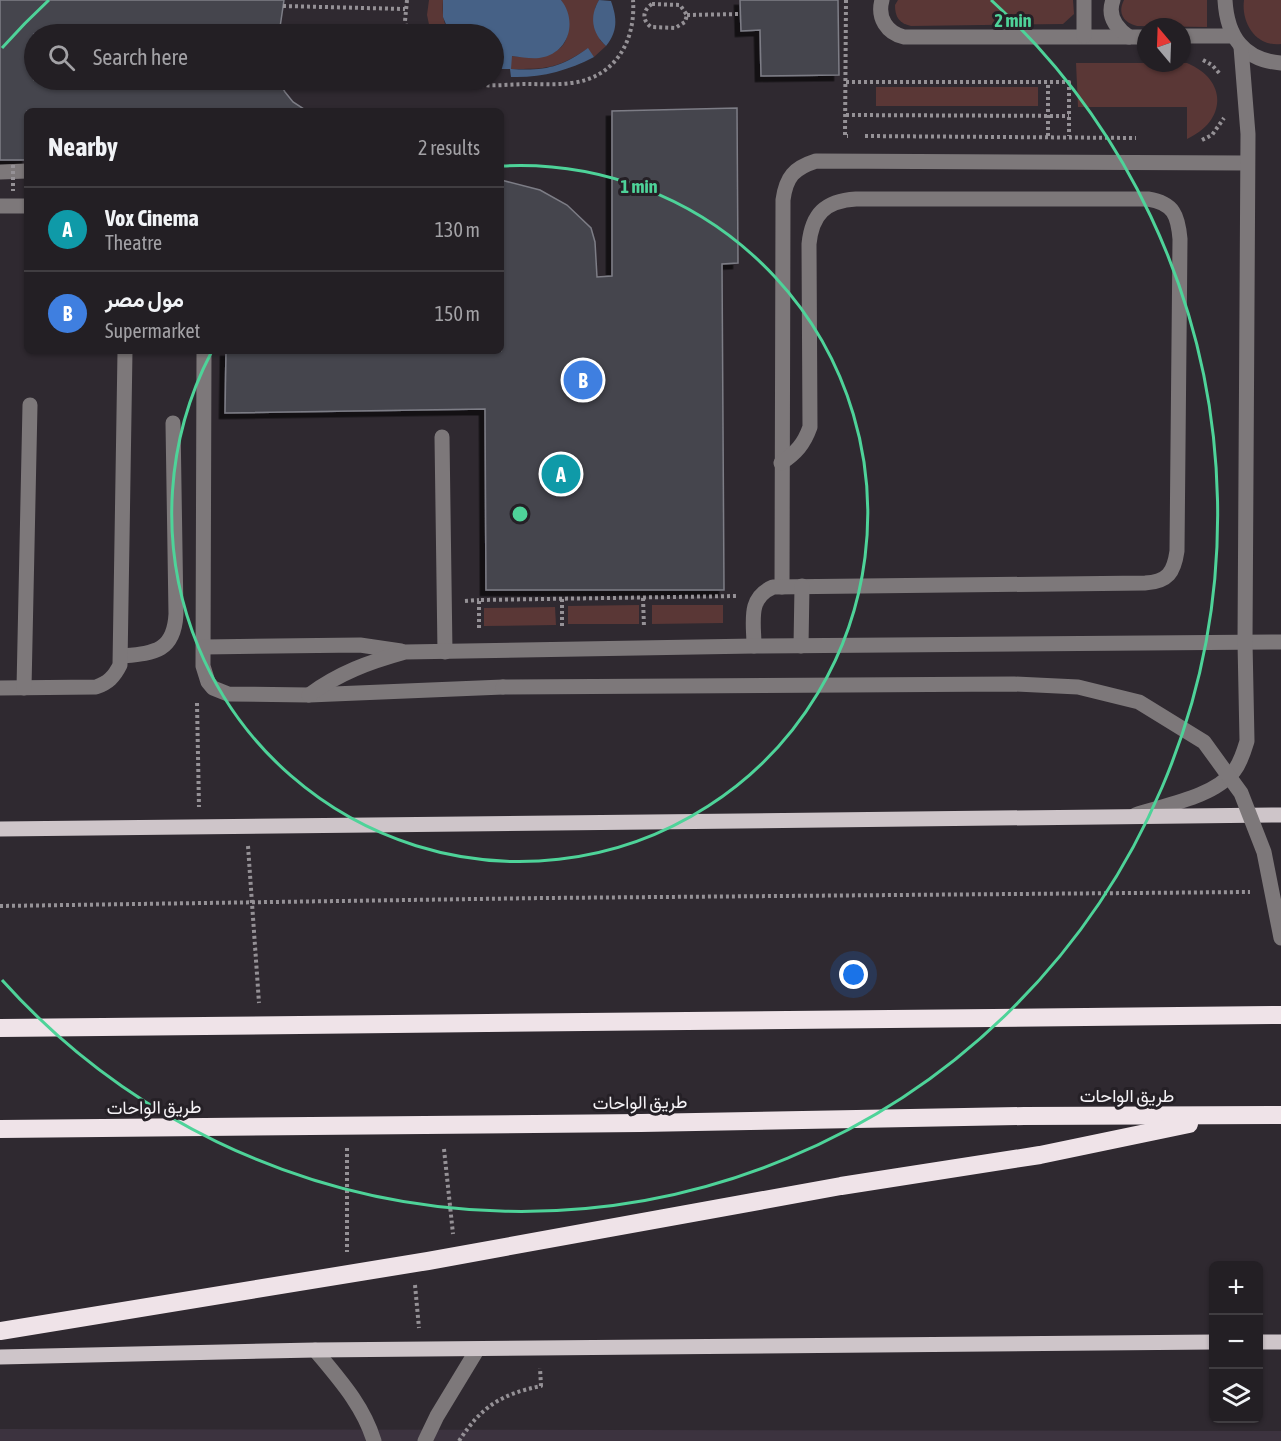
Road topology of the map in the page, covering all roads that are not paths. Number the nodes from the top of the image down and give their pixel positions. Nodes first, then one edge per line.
1 (882, 0) edge
2 (1084, 0) edge
3 (1113, 0) edge
4 (1225, 0) edge
5 (1084, 36) junction
6 (1129, 37) junction
7 (1137, 37) edge
8 (1191, 37) edge
9 (1237, 41) junction
10 (1281, 63) edge
11 (1247, 163) junction
12 (6, 168) edge
13 (24, 171) edge
14 (0, 206) edge
15 (24, 206) edge
16 (124, 354) edge
17 (204, 354) edge
18 (30, 405) dead end
19 (173, 423) dead end
20 (442, 437) dead end
21 (781, 463) junction
22 (802, 586) junction
23 (782, 587) junction
24 (1245, 642) junction
25 (1281, 642) edge
26 (754, 646) junction
27 (801, 646) junction
28 (204, 647) junction
29 (405, 652) junction
30 (445, 652) junction
31 (122, 656) junction
32 (0, 688) edge
33 (24, 688) junction
34 (309, 695) junction
35 (1281, 815) edge
36 (1132, 816) junction
37 (0, 828) edge
38 (1281, 939) edge
39 (1281, 1015) edge
40 (0, 1028) edge
41 (1281, 1115) edge
42 (1227, 1116) junction
43 (0, 1130) edge
44 (0, 1331) edge
45 (1209, 1342) edge
46 (1263, 1342) edge
47 (1281, 1342) edge
48 (315, 1350) junction
49 (477, 1350) junction
50 (0, 1357) edge
51 (374, 1441) edge
52 (425, 1441) edge

1 - 5 street
2 - 5 street
3 - 6 street
4 - 9 street
5 - 6 street
6 - 7 street
8 - 9 street
9 - 10 street
9 - 11 street
11 - 21 street
11 - 24 street
12 - 13 street
14 - 15 street
16 - 31 street
17 - 28 street
18 - 33 street
19 - 31 street
20 - 30 street
21 - 22 street
21 - 23 street
22 - 23 street
22 - 27 street
23 - 26 street
24 - 25 street
24 - 27 street
24 - 36 street
26 - 27 street
26 - 30 street
28 - 29 street
28 - 34 street
29 - 30 street
29 - 34 street
31 - 33 street
32 - 33 street
34 - 38 street, bridge
35 - 36 main road
36 - 37 main road
39 - 40 highway
41 - 42 highway, طريق الواحات
42 - 43 highway, طريق الواحات
42 - 44 highway
45 - 49 main road
46 - 47 main road
48 - 49 main road
48 - 50 main road
48 - 51 street
49 - 52 street

